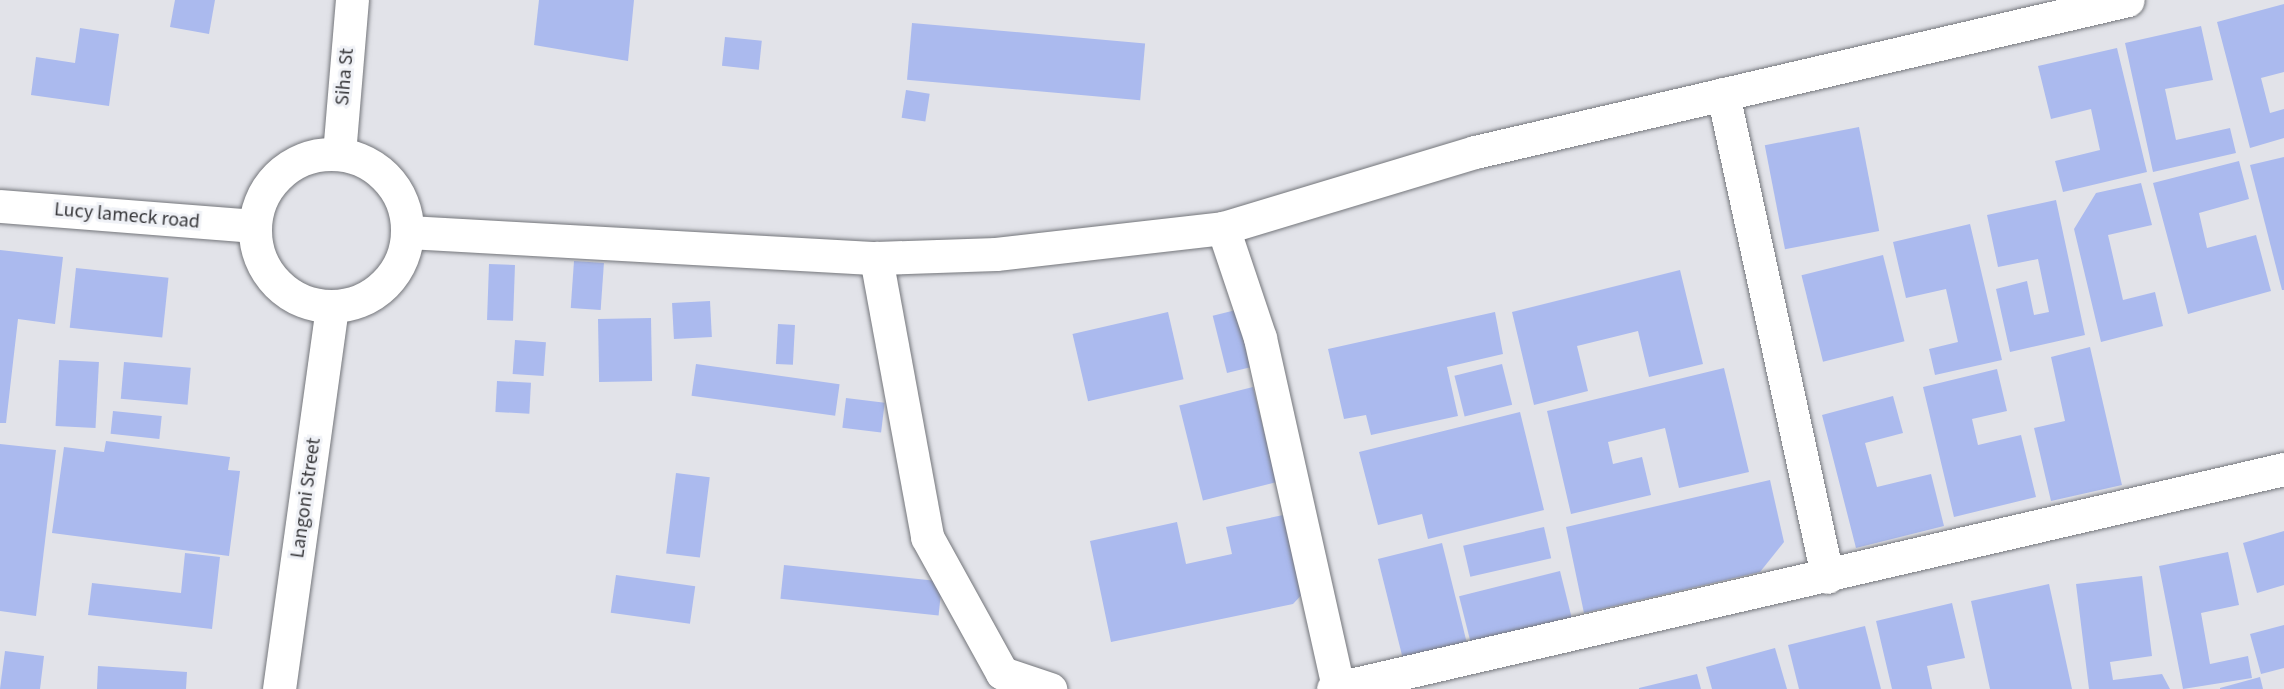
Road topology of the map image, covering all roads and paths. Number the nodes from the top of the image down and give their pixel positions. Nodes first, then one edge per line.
1 (352, 0) edge
2 (2128, 0) edge
3 (1723, 94) junction
4 (339, 154) junction
5 (0, 206) edge
6 (254, 226) junction
7 (1223, 228) junction
8 (408, 232) junction
9 (876, 258) junction
10 (332, 308) junction
11 (2284, 469) edge
12 (1827, 577) junction
13 (996, 681) edge
14 (279, 689) edge
15 (1050, 689) edge
16 (1336, 689) edge

1 - 4 street, Siha St
2 - 3 street
3 - 7 street
3 - 12 street
4 - 6 street
4 - 8 street
5 - 6 street, Lucy lameck road
6 - 10 street
7 - 9 street
7 - 16 street
8 - 9 street
8 - 10 street
9 - 13 street
10 - 14 street, Langoni Street
11 - 12 street
12 - 16 street
13 - 15 street

